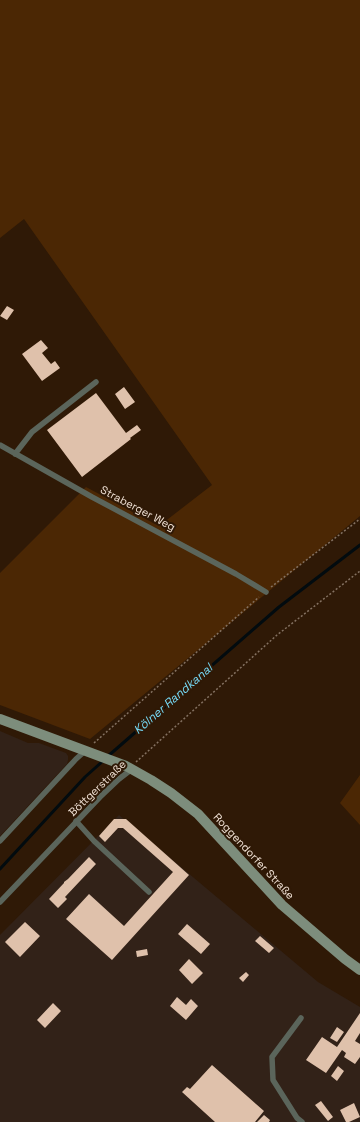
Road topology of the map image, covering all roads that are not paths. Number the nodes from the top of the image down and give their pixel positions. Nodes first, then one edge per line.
1 (96, 382) dead end
2 (0, 445) edge
3 (15, 454) junction
4 (266, 592) road end
5 (0, 719) edge
6 (88, 752) junction
7 (129, 768) junction
8 (76, 821) junction
9 (0, 841) edge
10 (148, 892) dead end
11 (0, 902) edge
12 (360, 970) edge
13 (301, 1018) dead end
14 (302, 1122) edge

1 - 3 lane
2 - 3 lane, Straberger Weg
3 - 4 lane, Straberger Weg
5 - 6 main road
6 - 7 main road
6 - 9 lane
7 - 8 lane, Böttgerstraße
7 - 12 main road, Roggendorfer Straße
8 - 10 lane
8 - 11 lane, Böttgerstraße
13 - 14 lane

